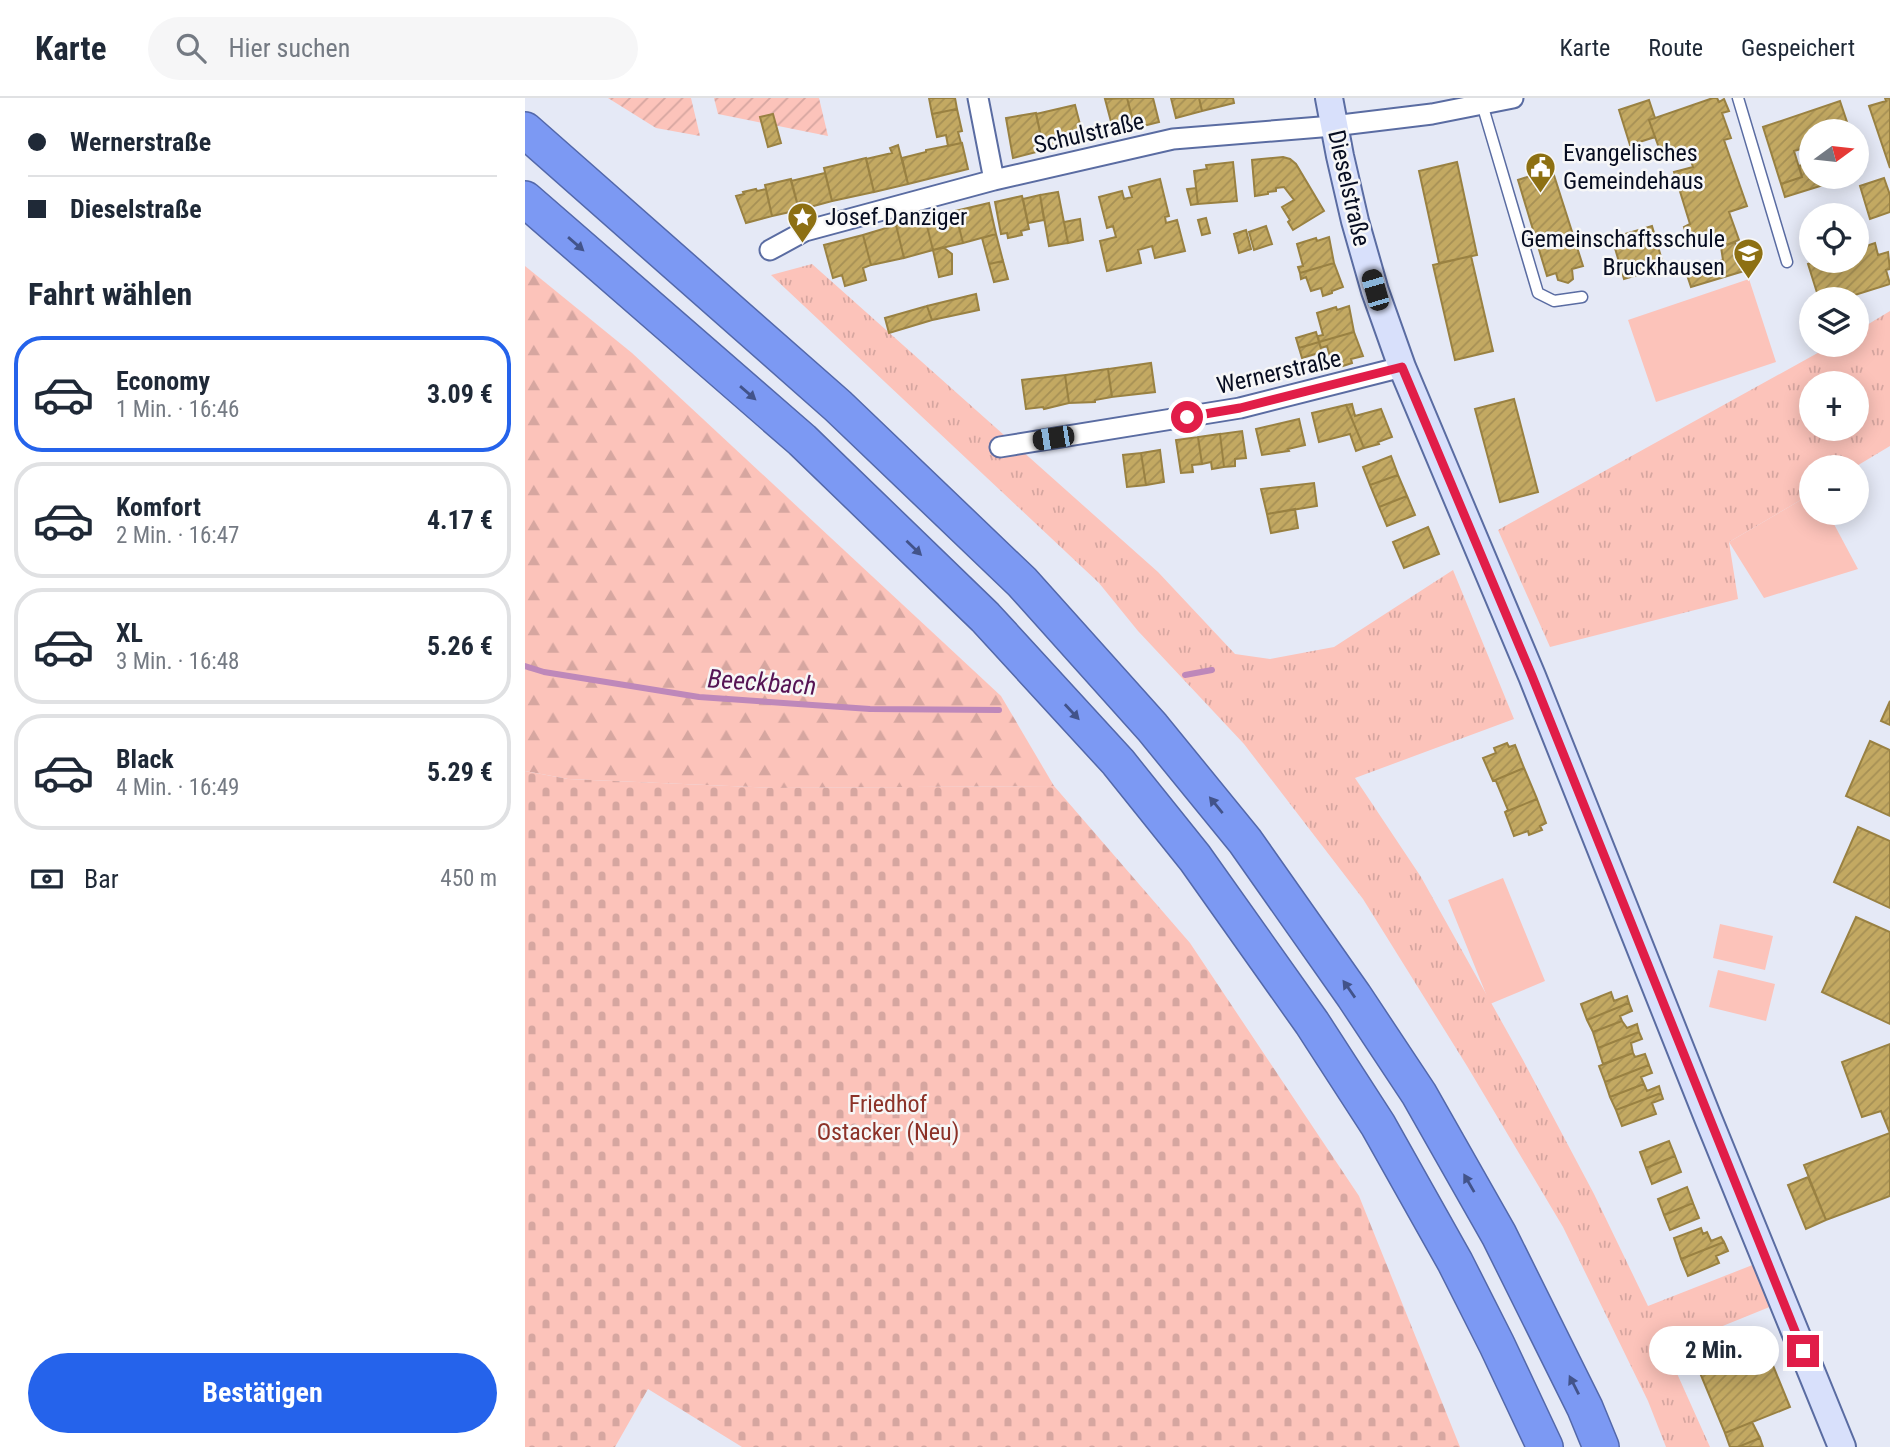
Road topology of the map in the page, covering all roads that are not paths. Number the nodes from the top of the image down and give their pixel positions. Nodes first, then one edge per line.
1 (978, 98) edge
2 (1329, 98) edge
3 (1513, 98) edge
4 (1738, 98) edge
5 (1482, 104) junction
6 (1333, 126) junction
7 (525, 130) edge
8 (994, 180) junction
9 (525, 199) edge
10 (770, 250) dead end
11 (1787, 262) dead end
12 (1583, 297) dead end
13 (1402, 367) junction
14 (1000, 447) dead end
15 (1545, 1447) edge
16 (1601, 1447) edge
17 (1842, 1447) edge

1 - 8 street
2 - 6 street, Dieselstraße
3 - 5 street, Schulstraße
4 - 11 lane
5 - 6 street, Schulstraße
5 - 12 lane
6 - 8 street, Schulstraße
6 - 13 street, Dieselstraße
16 -> 7 highway
8 - 10 street, Schulstraße
9 -> 15 highway
13 - 14 street, Wernerstraße
13 - 17 street, Dieselstraße

